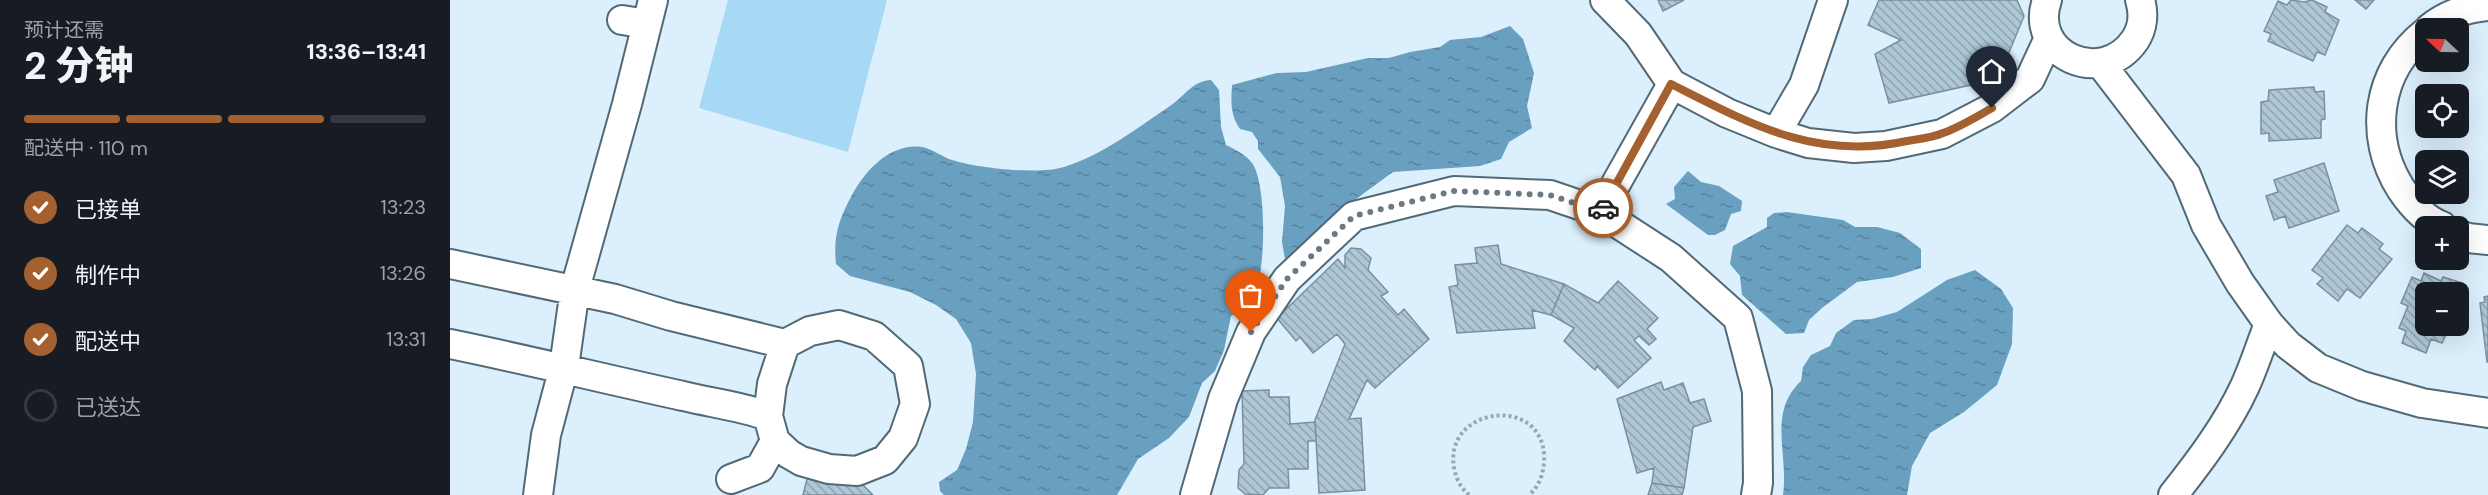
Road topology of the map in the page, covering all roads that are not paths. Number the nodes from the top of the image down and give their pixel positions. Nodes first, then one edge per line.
1 (1605, 0) edge
2 (1833, 0) edge
3 (2047, 0) edge
4 (2140, 0) edge
5 (2488, 6) edge
6 (640, 15) edge
7 (2446, 18) edge
8 (2049, 38) junction
9 (2415, 40) edge
10 (2101, 64) junction
11 (1671, 84) junction
12 (1776, 132) junction
13 (1600, 212) junction
14 (2429, 216) edge
15 (2469, 238) edge
16 (2488, 240) edge
17 (450, 264) edge
18 (575, 290) junction
19 (2269, 324) junction
20 (450, 344) edge
21 (785, 344) junction
22 (564, 367) junction
23 (2488, 413) edge
24 (772, 428) junction
25 (731, 479) dead end
26 (538, 495) edge
27 (1195, 495) edge
28 (1756, 495) edge
29 (2173, 495) edge

1 - 11 street
2 - 12 street
3 - 8 street
4 - 10 street
5 - 7 street
6 - 18 street
8 - 10 street
8 - 12 street
9 - 14 street
10 - 19 street
11 - 12 street
11 - 13 street
13 - 27 street
13 - 28 street
15 - 16 street
17 - 18 street
18 - 21 street
18 - 22 street
19 - 23 street
19 - 29 street
20 - 22 street
21 - 24 street
21 - 24 street
22 - 24 street
22 - 26 street
24 - 25 street

